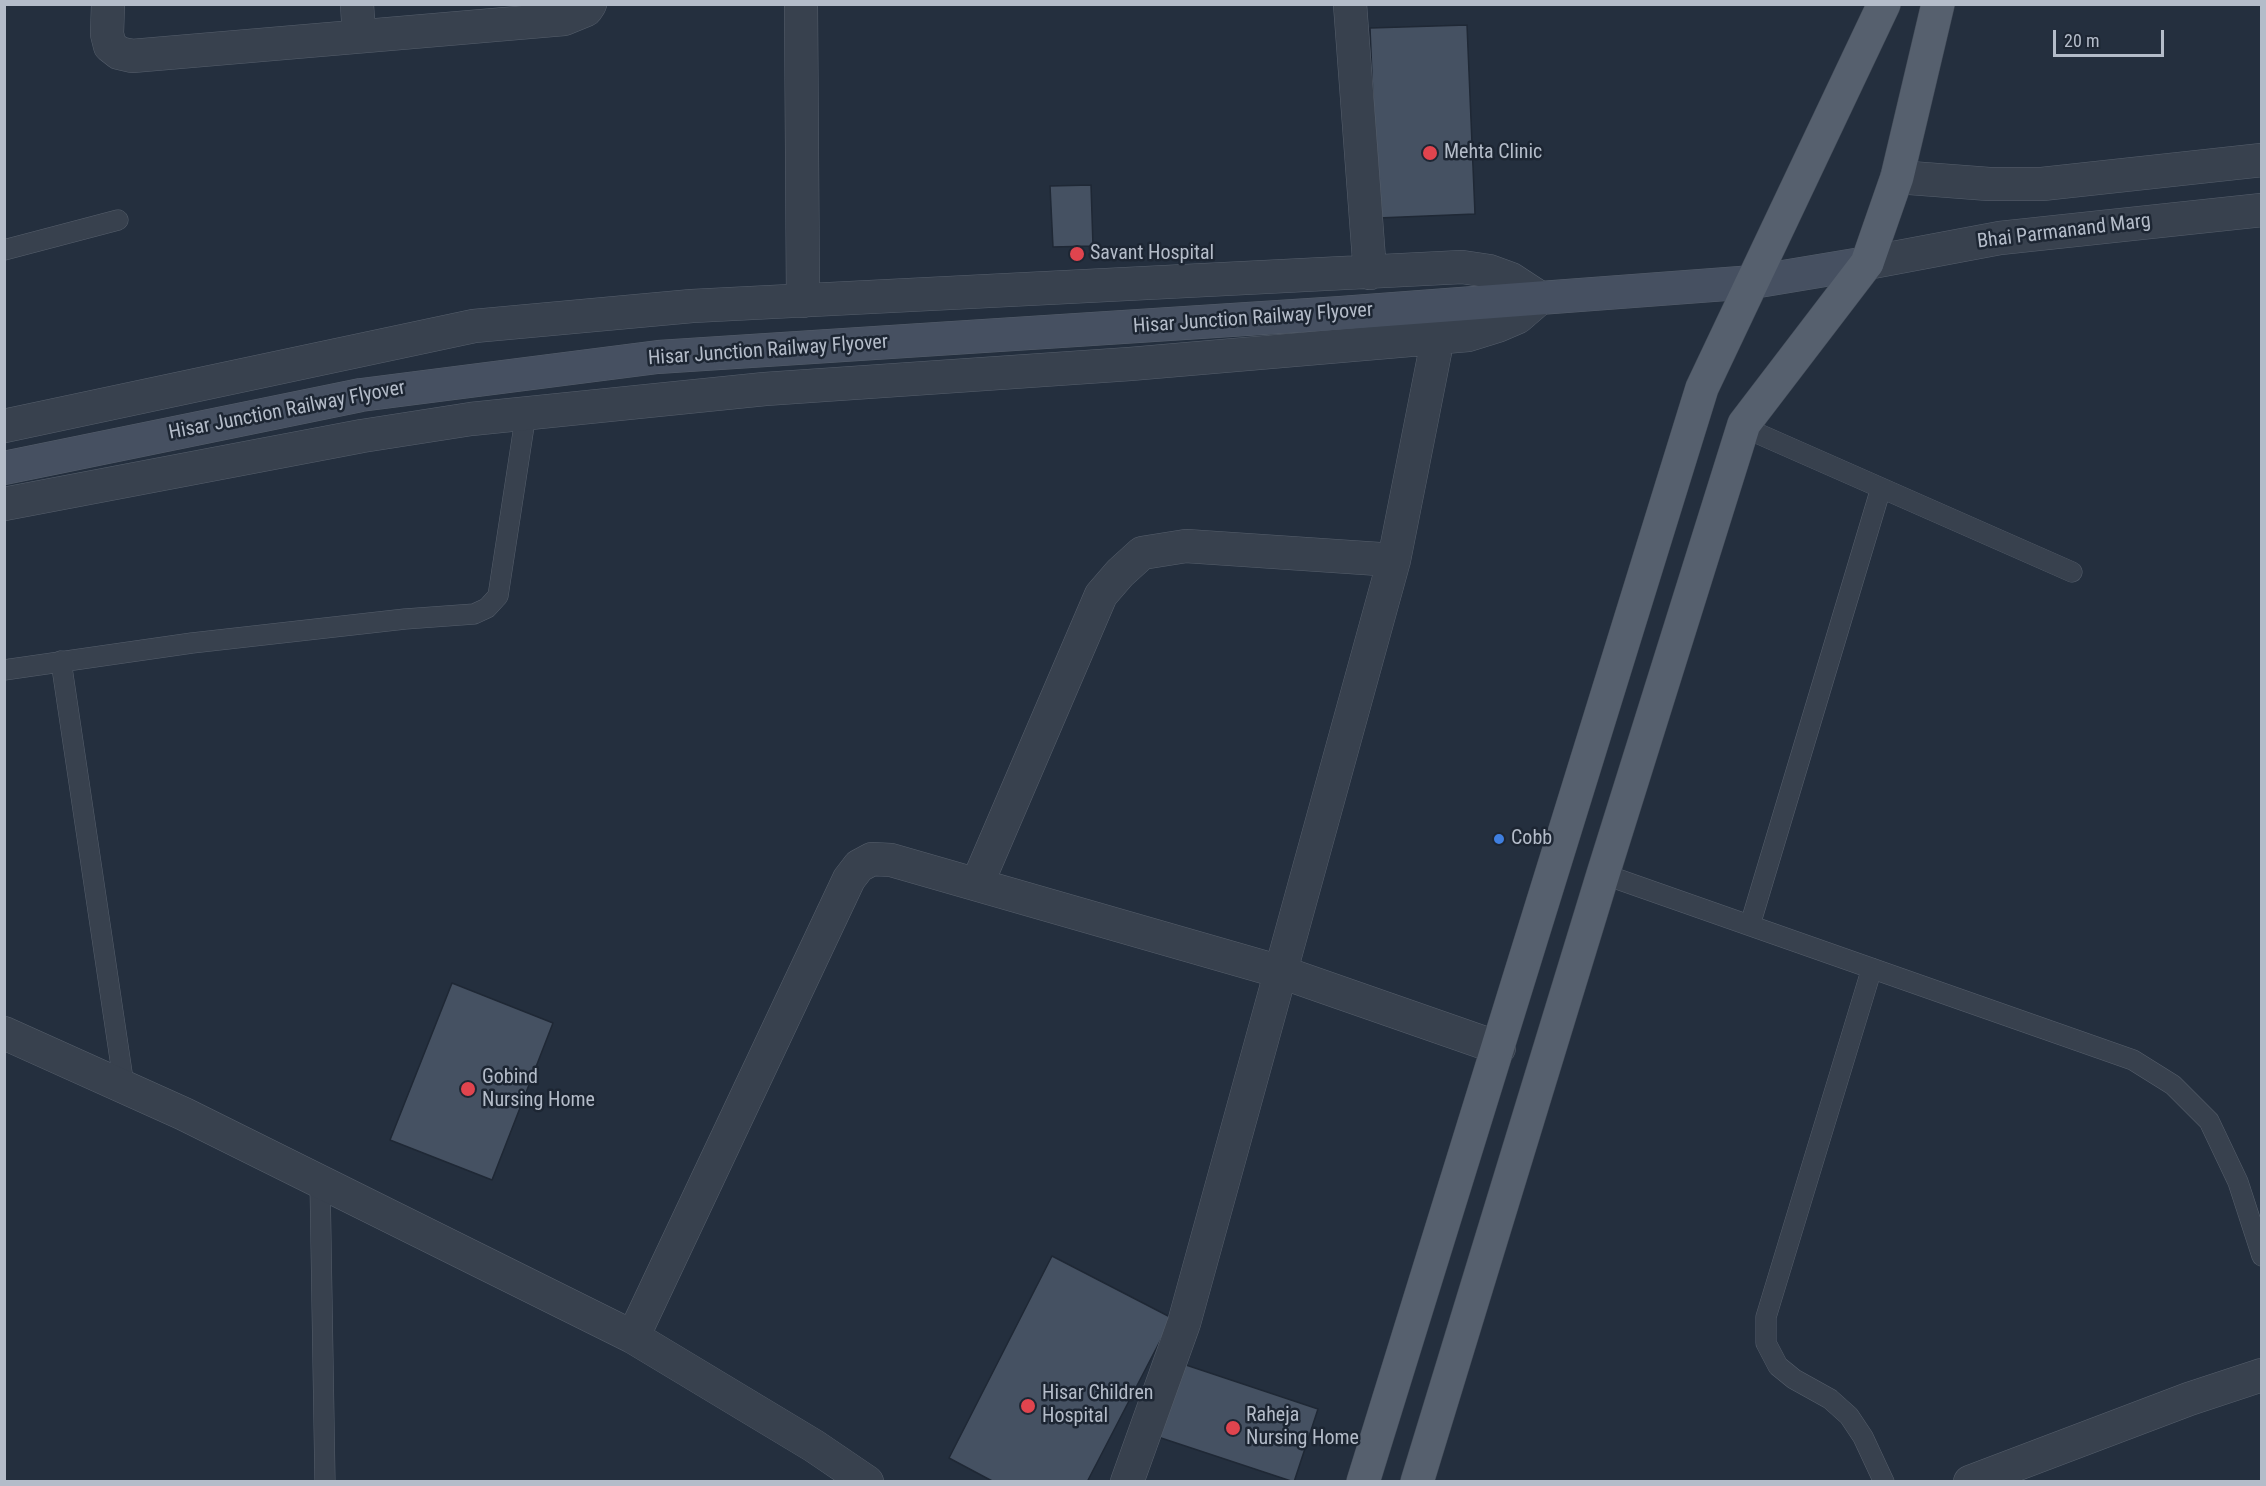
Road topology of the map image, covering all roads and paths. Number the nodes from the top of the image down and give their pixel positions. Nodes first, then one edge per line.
1 (108, 4) edge
2 (590, 4) edge
3 (801, 4) edge
4 (1350, 4) edge
5 (1884, 4) edge
6 (1938, 4) edge
7 (358, 20) edge
8 (2262, 160) edge
9 (1897, 177) junction
10 (2262, 210) edge
11 (118, 220) dead end
12 (4, 250) edge
13 (1867, 263) junction
14 (1370, 273) junction
15 (1753, 282) junction
16 (1540, 298) junction
17 (803, 301) junction
18 (1438, 337) junction
19 (525, 413) junction
20 (4, 426) edge
21 (1743, 428) junction
22 (4, 468) edge
23 (1881, 488) junction
24 (4, 504) edge
25 (1394, 560) junction
26 (2072, 572) dead end
27 (62, 661) junction
28 (4, 670) edge
29 (1603, 873) junction
30 (976, 884) junction
31 (1750, 925) junction
32 (1872, 968) junction
33 (1281, 972) junction
34 (4, 1033) edge
35 (1499, 1048) junction
36 (124, 1086) junction
37 (320, 1182) junction
38 (2262, 1256) edge
39 (633, 1337) junction
40 (2262, 1375) edge
41 (325, 1482) edge
42 (867, 1482) edge
43 (1127, 1482) edge
44 (1364, 1482) edge
45 (1417, 1482) edge
46 (1884, 1482) edge
47 (1970, 1482) edge

1 - 7 street
2 - 7 street
3 - 17 street
4 - 14 street
5 - 15 main road
6 - 9 main road
8 - 9 street
9 - 13 main road
10 - 13 street, Bhai Parmanand Marg
11 - 12 lane
13 - 15 main road, Hisar Junction Railway Flyover
13 - 21 main road
14 - 16 street
14 - 17 street
15 - 16 main road, Hisar Junction Railway Flyover
15 - 35 main road
16 - 18 street
16 - 22 main road, Hisar Junction Railway Flyover
17 - 20 street
18 - 19 street
18 - 25 street
19 - 24 street
19 - 27 lane
21 - 23 lane
21 - 29 main road
23 - 26 lane
23 - 31 lane
25 - 30 street
25 - 33 street
27 - 28 lane
27 - 36 lane
29 - 31 lane
29 - 45 main road
30 - 33 street
30 - 39 street
31 - 32 lane
32 - 38 lane
32 - 46 lane
33 - 35 street
33 - 43 street
34 - 36 street
35 - 44 main road
36 - 37 street
37 - 39 street
37 - 41 lane
39 - 42 street
40 - 47 street

